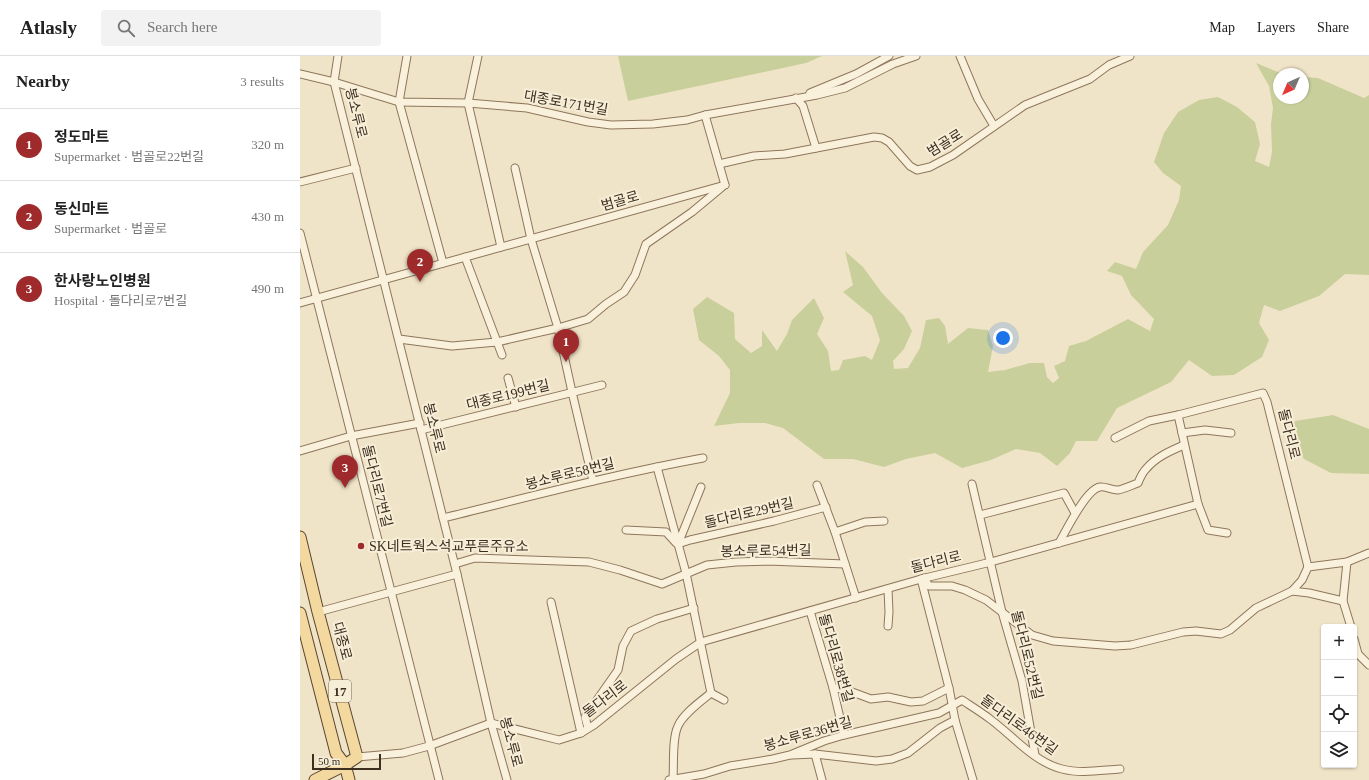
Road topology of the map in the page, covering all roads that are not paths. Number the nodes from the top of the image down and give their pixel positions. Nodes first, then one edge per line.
1 (338, 56) edge
2 (407, 56) edge
3 (478, 56) edge
4 (889, 56) edge
5 (916, 56) edge
6 (960, 56) edge
7 (1130, 56) edge
8 (300, 74) edge
9 (334, 82) junction
10 (796, 98) junction
11 (399, 102) junction
12 (468, 104) junction
13 (705, 115) junction
14 (994, 126) junction
15 (816, 148) junction
16 (719, 164) junction
17 (356, 168) junction
18 (515, 168) dead end
19 (300, 182) edge
20 (725, 185) junction
21 (300, 233) edge
22 (531, 239) junction
23 (501, 247) junction
24 (465, 257) junction
25 (443, 263) junction
26 (384, 280) junction
27 (316, 298) junction
28 (300, 303) edge
29 (558, 328) junction
30 (399, 339) junction
31 (497, 342) junction
32 (502, 355) dead end
33 (508, 378) dead end
34 (602, 385) dead end
35 (572, 392) junction
36 (516, 407) junction
37 (1178, 416) junction
38 (420, 426) junction
39 (1182, 433) junction
40 (1231, 433) dead end
41 (351, 436) junction
42 (1115, 438) dead end
43 (1184, 445) junction
44 (300, 451) edge
45 (703, 458) dead end
46 (657, 467) junction
47 (593, 481) junction
48 (972, 484) dead end
49 (817, 485) dead end
50 (701, 487) dead end
51 (1198, 504) junction
52 (826, 507) junction
53 (1075, 513) junction
54 (980, 515) junction
55 (443, 518) junction
56 (884, 520) dead end
57 (626, 530) dead end
58 (835, 532) junction
59 (1227, 533) dead end
60 (300, 537) edge
61 (1059, 543) junction
62 (678, 544) junction
63 (1369, 553) edge
64 (991, 562) junction
65 (1347, 562) junction
66 (455, 564) junction
67 (845, 564) junction
68 (1308, 567) junction
69 (686, 573) junction
70 (457, 574) junction
71 (922, 578) junction
72 (888, 589) junction
73 (1292, 591) junction
74 (391, 592) junction
75 (856, 598) junction
76 (1343, 601) junction
77 (551, 602) dead end
78 (694, 608) junction
79 (810, 611) junction
80 (318, 612) junction
81 (1002, 612) junction
82 (300, 616) edge
83 (1350, 624) edge
84 (888, 626) dead end
85 (701, 642) junction
86 (1357, 650) edge
87 (1369, 665) edge
88 (833, 688) junction
89 (949, 688) junction
90 (711, 693) junction
91 (724, 700) dead end
92 (952, 705) junction
93 (955, 720) junction
94 (491, 723) junction
95 (588, 728) junction
96 (581, 733) junction
97 (844, 736) junction
98 (429, 746) junction
99 (815, 754) junction
100 (790, 755) junction
101 (1035, 755) junction
102 (357, 757) junction
103 (345, 765) junction
104 (1120, 769) dead end
105 (671, 779) edge
106 (315, 780) edge
107 (349, 780) edge
108 (439, 780) edge
109 (507, 780) edge
110 (822, 780) edge
111 (973, 780) edge

1 - 9 street
2 - 11 street
3 - 12 street
4 - 10 street
5 - 10 street, 대종로171번길
6 - 14 street
7 - 14 street, 범골로
8 - 9 street, 대종로171번길
9 - 11 street, 대종로171번길
9 - 17 street, 봉소루로
10 - 13 street, 대종로171번길
10 - 15 street
11 - 12 street, 대종로171번길
11 - 25 street
12 - 13 street, 대종로171번길
12 - 23 street
13 - 16 street
14 - 15 street, 범골로
15 - 16 street, 범골로
16 - 20 street
17 - 19 street
17 - 26 street, 봉소루로
18 - 22 street
20 - 22 street, 범골로
20 - 29 street
21 - 27 street, 돌다리로7번길
22 - 23 street, 범골로
22 - 29 street
23 - 24 street, 범골로
24 - 25 street, 범골로
24 - 31 street
25 - 26 street, 범골로
26 - 27 street, 범골로
26 - 30 street, 봉소루로
27 - 28 street, 범골로
27 - 41 street, 돌다리로7번길
29 - 31 street
29 - 35 street
30 - 31 street
30 - 38 street, 봉소루로
31 - 32 street
33 - 36 street
34 - 35 street, 대종로199번길
35 - 36 street, 대종로199번길
35 - 47 street
36 - 38 street, 대종로199번길
37 - 39 street
37 - 42 street, 돌다리로
37 - 68 street, 돌다리로
38 - 41 street, 대종로199번길
38 - 55 street, 봉소루로
39 - 40 street
39 - 43 street
41 - 44 street, 대종로199번길
41 - 74 street, 돌다리로7번길
43 - 51 street
43 - 53 street
45 - 46 street, 봉소루로58번길
46 - 47 street, 봉소루로58번길
46 - 62 street
47 - 55 street, 봉소루로58번길
48 - 54 street
49 - 52 street
50 - 62 street
51 - 59 street
51 - 61 street, 돌다리로
52 - 58 street
52 - 62 street, 돌다리로29번길
53 - 54 street
53 - 61 street
54 - 64 street
55 - 66 street, 봉소루로
56 - 58 street
57 - 62 street
58 - 67 street
60 - 80 main road, 대종로 / 17
61 - 64 street, 돌다리로
62 - 69 street
63 - 65 street
64 - 71 street, 돌다리로
64 - 81 street, 돌다리로52번길
65 - 68 street
65 - 76 street
66 - 69 street, 봉소루로54번길
66 - 70 street, 봉소루로
67 - 69 street, 봉소루로54번길
67 - 75 street
68 - 73 street
69 - 78 street
70 - 74 street, 대종로
70 - 94 street, 봉소루로
71 - 72 street, 돌다리로
71 - 81 street
71 - 89 street
72 - 75 street, 돌다리로
72 - 84 street
73 - 76 street
73 - 81 street
74 - 80 street, 대종로
74 - 98 street, 돌다리로7번길
75 - 79 street, 돌다리로
76 - 83 street
77 - 96 street
78 - 85 street
78 - 95 street
79 - 85 street, 돌다리로
79 - 88 street, 돌다리로38번길
80 - 102 main road, 대종로 / 17
81 - 101 street, 돌다리로52번길
82 - 103 main road, 17
85 - 90 street
85 - 95 street, 돌다리로
86 - 87 street
88 - 89 street
88 - 97 street, 돌다리로38번길
89 - 92 street
90 - 91 street
90 - 105 street
92 - 93 street
92 - 97 street, 봉소루로36번길
92 - 101 street, 돌다리로46번길
93 - 99 street, 봉소루로36번길
93 - 111 street
94 - 96 street, 돌다리로
94 - 98 street
94 - 109 street, 봉소루로
95 - 96 street, 돌다리로
97 - 100 street, 봉소루로36번길
98 - 102 street
98 - 108 street, 돌다리로7번길
99 - 100 street
99 - 110 street, 봉소루로36번길
100 - 105 street, 봉소루로36번길
101 - 104 street, 돌다리로46번길
102 - 103 main road
103 - 106 main road
103 - 107 main road

